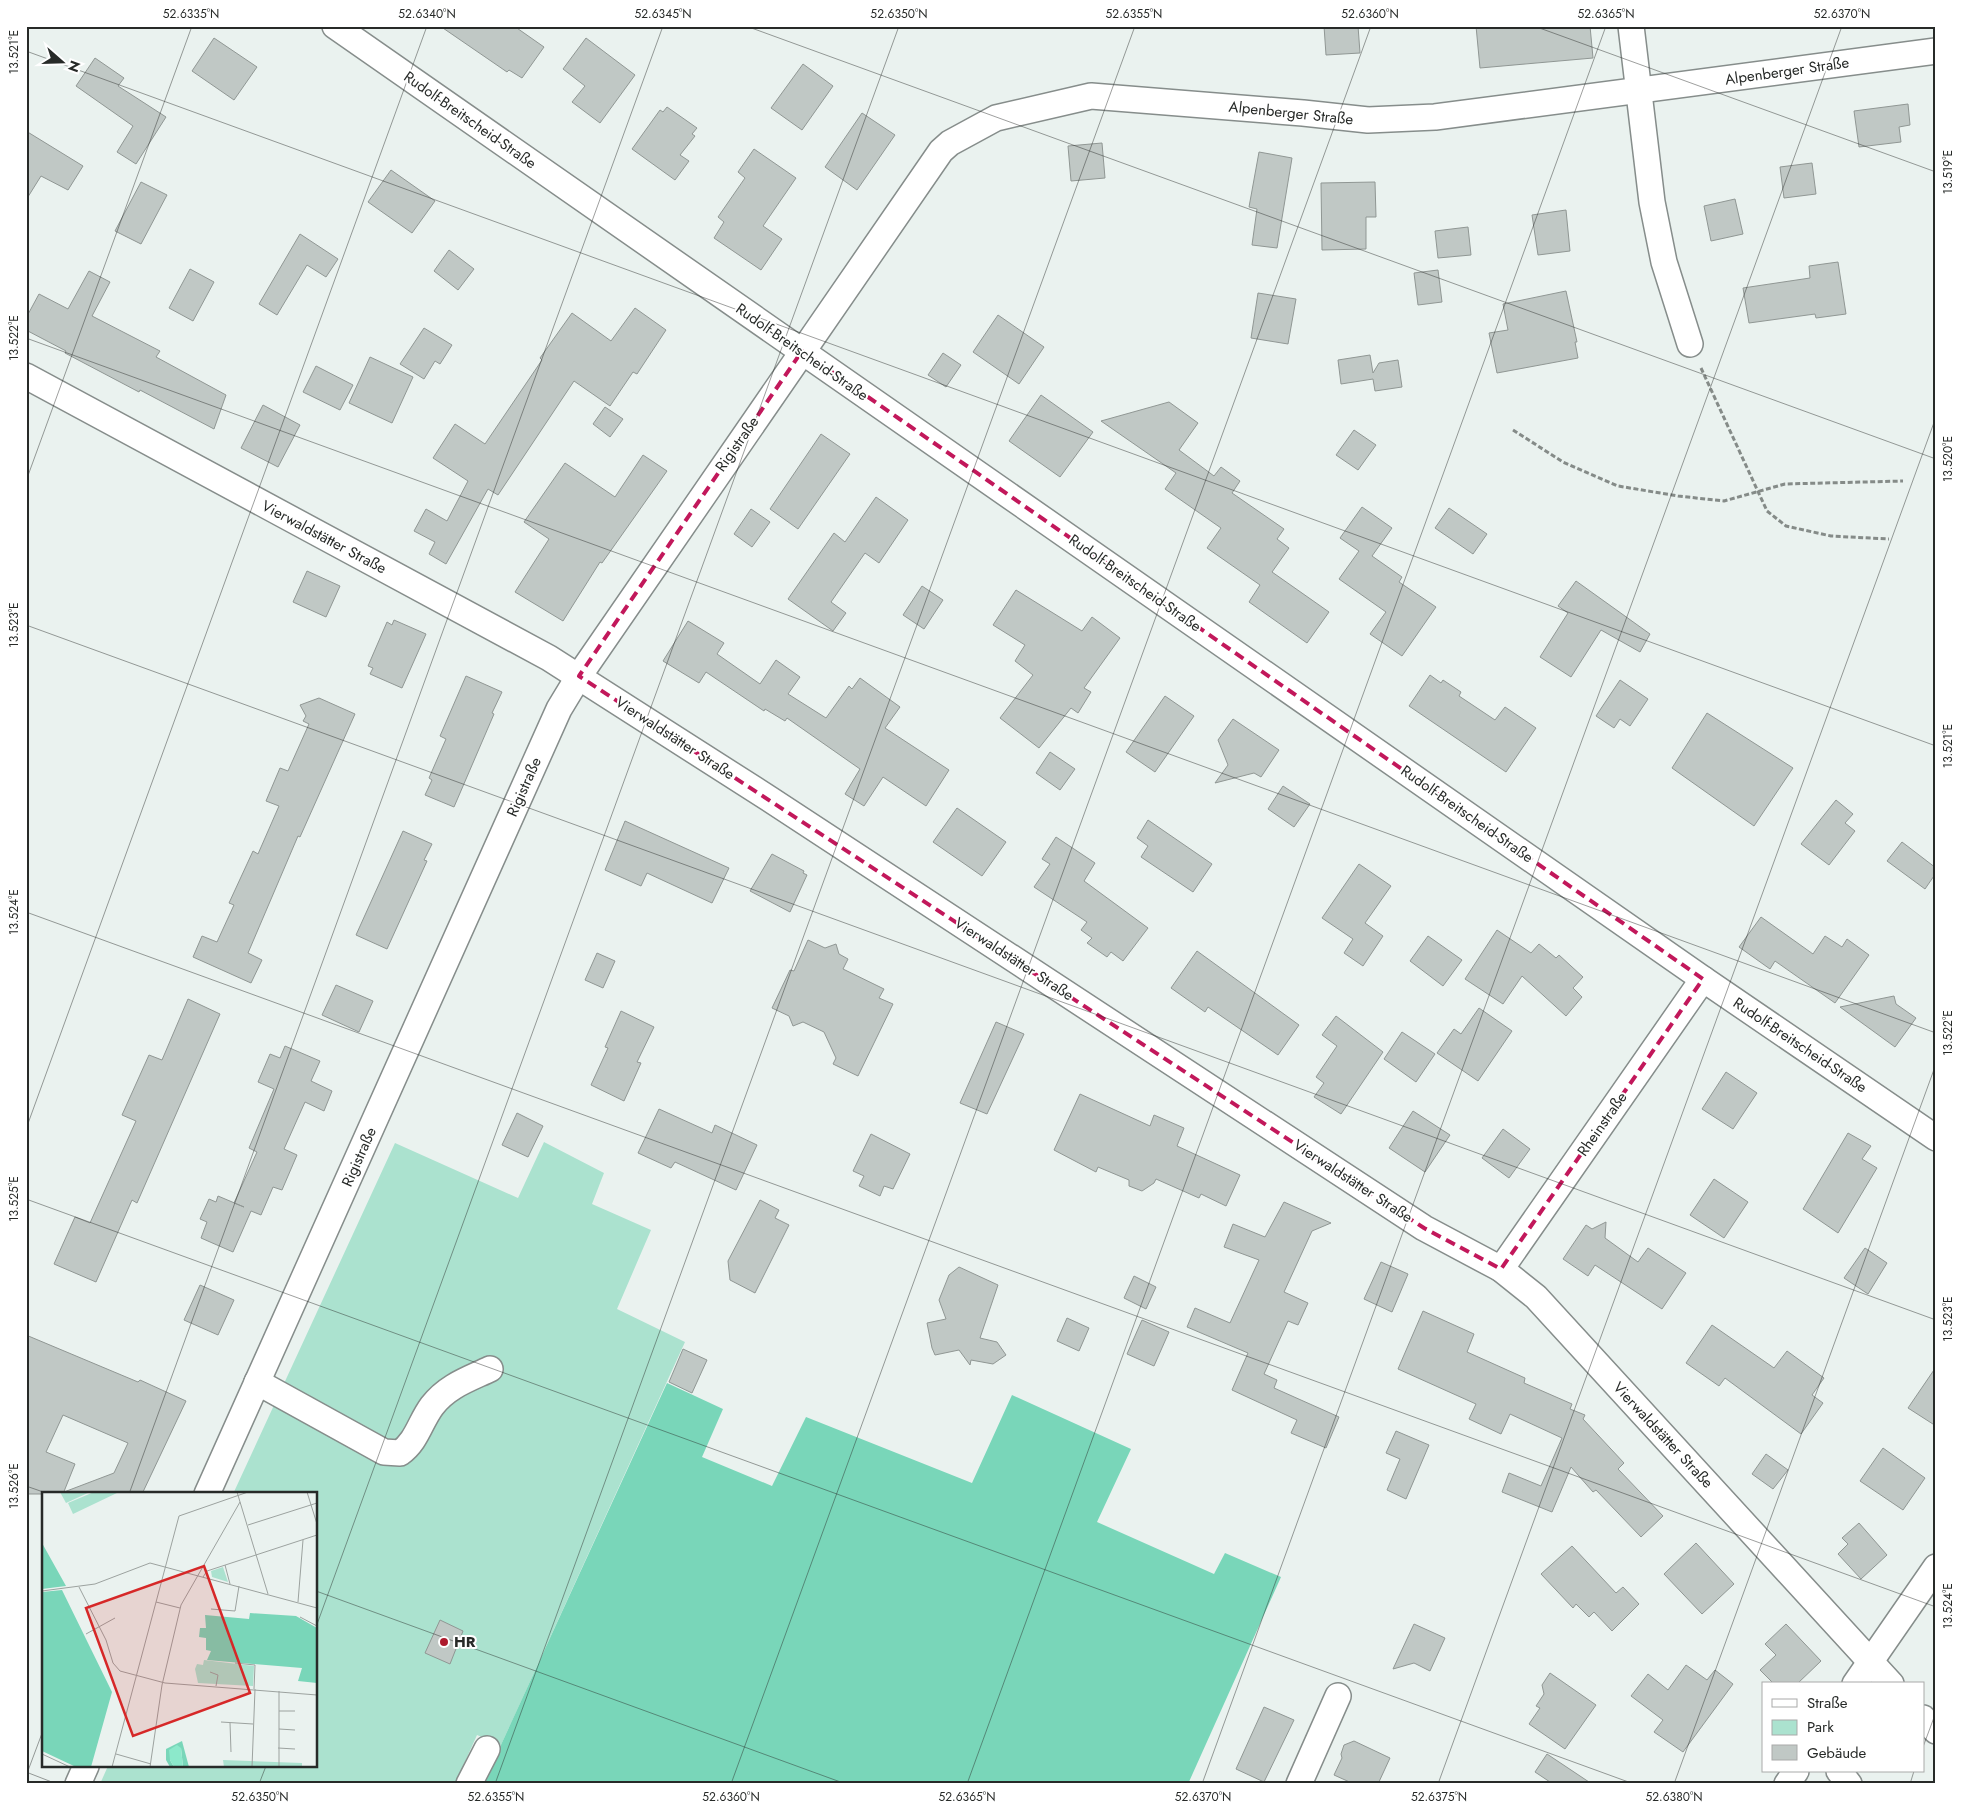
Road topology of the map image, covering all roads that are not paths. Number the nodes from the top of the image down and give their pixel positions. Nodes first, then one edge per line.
1 (335, 26) edge
2 (1631, 26) edge
3 (1936, 51) edge
4 (1639, 91) junction
5 (950, 143) joint
6 (1690, 344) road end
7 (802, 351) junction
8 (26, 376) edge
9 (579, 676) junction
10 (1703, 979) junction
11 (1936, 1138) edge
12 (1501, 1269) junction
13 (490, 1369) dead end
14 (257, 1382) junction
15 (208, 1492) edge
16 (1936, 1567) edge
17 (1871, 1661) junction
18 (1857, 1682) edge
19 (1889, 1682) edge
20 (1338, 1696) dead end
21 (1924, 1719) edge
22 (1936, 1731) edge
23 (487, 1749) dead end
24 (85, 1768) edge
25 (1795, 1772) edge
26 (1840, 1772) edge
27 (78, 1784) edge
28 (469, 1784) edge
29 (1299, 1784) edge
30 (1787, 1784) edge
31 (1849, 1784) edge

1 - 7 street, Rudolf-Breitscheid-Straße
2 - 4 street
3 - 4 street, Alpenberger Straße
4 - 5 street, Alpenberger Straße
4 - 6 street
5 - 7 street, Rigistraße
7 - 9 street, Rigistraße
7 - 10 street, Rudolf-Breitscheid-Straße
8 - 9 street, Vierwaldstätter Straße
9 - 12 street, Vierwaldstätter Straße
9 - 14 street, Rigistraße
10 - 11 street, Rudolf-Breitscheid-Straße
10 - 12 street, Rheinstraße
12 - 17 street, Vierwaldstätter Straße
13 - 14 street
14 - 15 street, Rigistraße
16 - 17 street
17 - 18 street
17 - 19 street, Vierwaldstätter Straße
20 - 29 street
21 - 22 street
23 - 28 street
24 - 27 street
25 - 30 street
26 - 31 street

